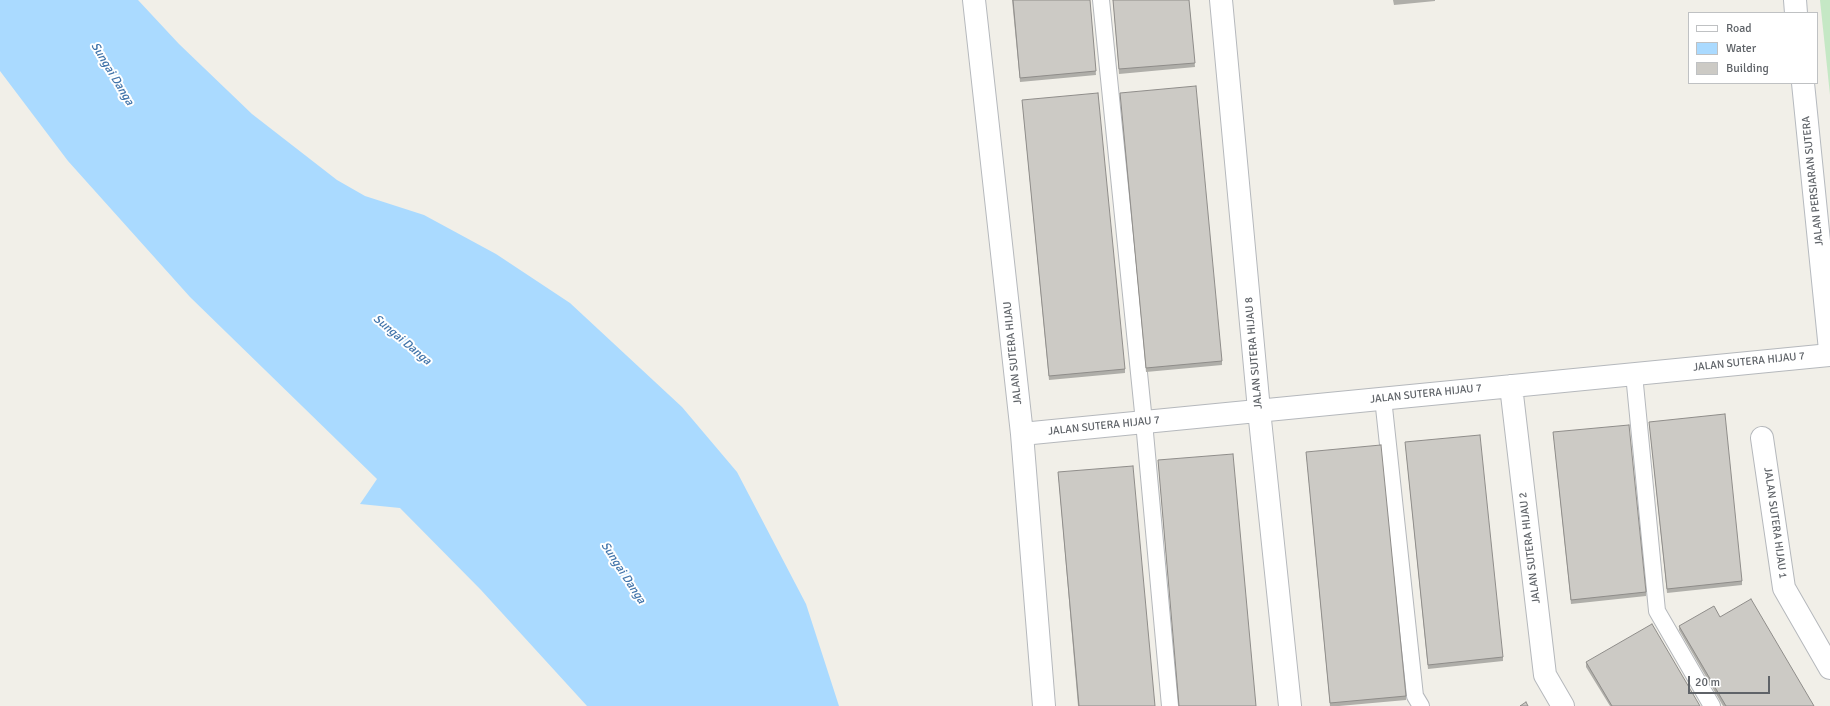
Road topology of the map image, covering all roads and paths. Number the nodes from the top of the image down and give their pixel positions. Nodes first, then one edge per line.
1 (974, 0) edge
2 (1101, 0) edge
3 (1222, 0) edge
4 (1795, 0) edge
5 (1796, 12) edge
6 (1803, 84) edge
7 (1830, 350) edge
8 (1830, 354) edge
9 (1634, 374) junction
10 (1512, 386) junction
11 (1383, 398) junction
12 (1259, 410) junction
13 (1144, 422) junction
14 (1022, 434) junction
15 (1762, 438) dead end
16 (1830, 668) edge
17 (1044, 706) edge
18 (1170, 706) edge
19 (1290, 706) edge
20 (1421, 706) edge
21 (1563, 706) edge
22 (1712, 706) edge

1 - 14 street, JALAN SUTERA HIJAU
2 - 13 lane
3 - 12 street, JALAN SUTERA HIJAU 8
4 - 5 street
6 - 7 street, JALAN PERSIARAN SUTERA
8 - 9 street, JALAN SUTERA HIJAU 7
9 - 10 street, JALAN SUTERA HIJAU 7
9 - 22 lane
10 - 11 street, JALAN SUTERA HIJAU 7
10 - 21 street, JALAN SUTERA HIJAU 2
11 - 12 street, JALAN SUTERA HIJAU 7
11 - 20 lane
12 - 13 street, JALAN SUTERA HIJAU 7
12 - 19 street, JALAN SUTERA HIJAU 8
13 - 14 street, JALAN SUTERA HIJAU 7
13 - 18 lane
14 - 17 street, JALAN SUTERA HIJAU
15 - 16 street, JALAN SUTERA HIJAU 1

